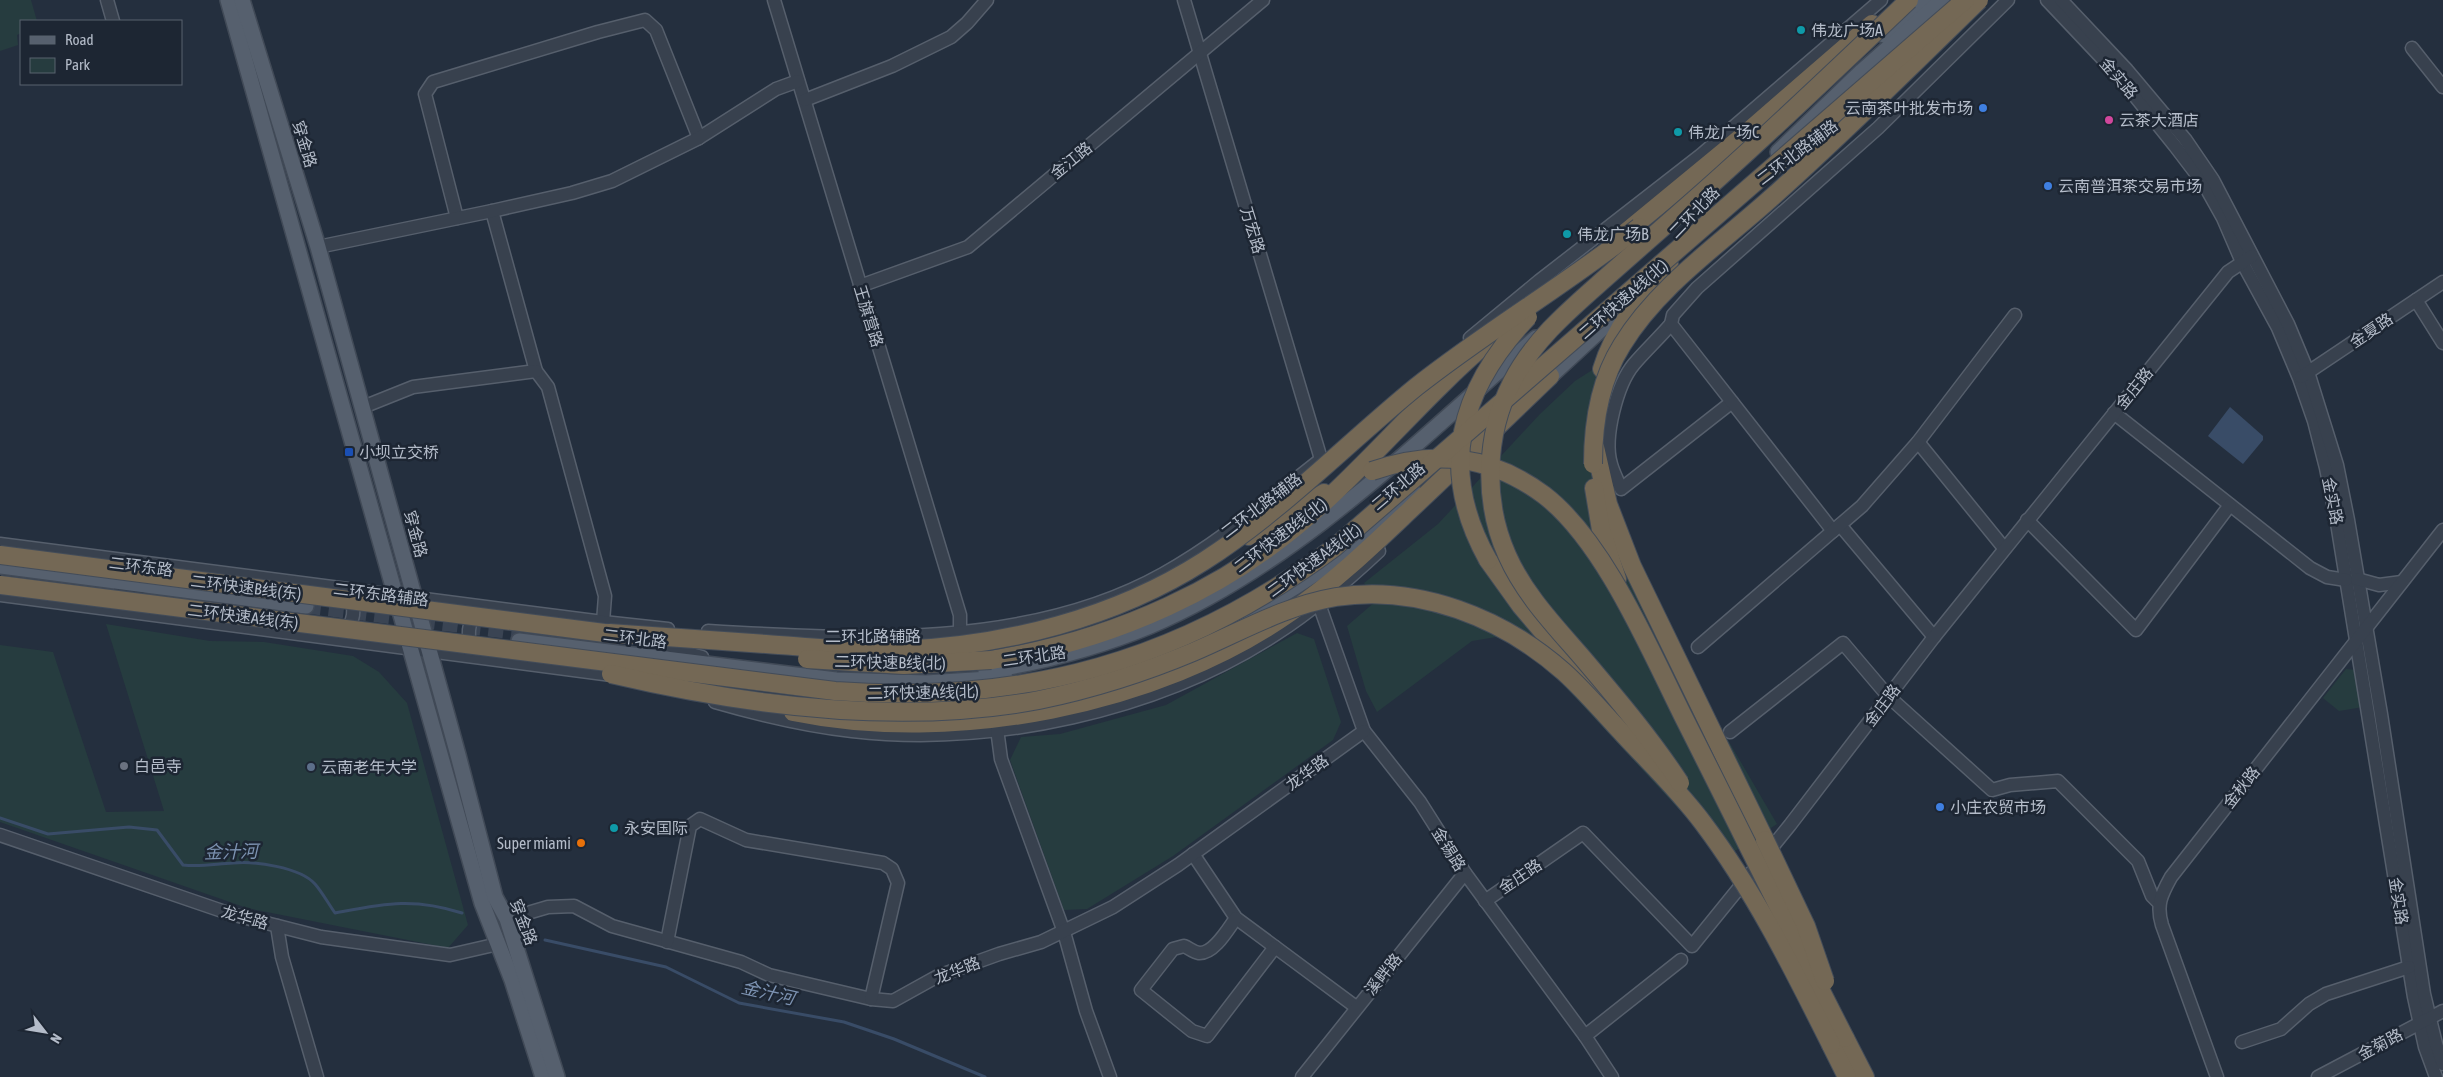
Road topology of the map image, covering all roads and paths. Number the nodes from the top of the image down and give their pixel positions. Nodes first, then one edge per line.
1 (107, 0) edge
2 (228, 0) edge
3 (242, 0) edge
4 (774, 0) edge
5 (988, 0) edge
6 (1184, 0) edge
7 (1263, 0) edge
8 (1881, 0) edge
9 (1900, 0) edge
10 (1910, 0) edge
11 (1916, 0) edge
12 (1924, 0) edge
13 (1942, 0) edge
14 (1966, 0) edge
15 (1973, 0) edge
16 (1978, 0) edge
17 (1985, 0) edge
18 (2008, 0) edge
19 (2047, 0) edge
20 (2061, 0) edge
21 (2072, 0) edge
22 (113, 20) edge
23 (1897, 24) junction
24 (2102, 44) junction
25 (2412, 48) dead end
26 (1200, 54) junction
27 (798, 81) junction
28 (2443, 86) edge
29 (805, 100) junction
30 (699, 138) junction
31 (492, 211) junction
32 (457, 218) junction
33 (1702, 229) junction
34 (318, 247) junction
35 (2247, 259) junction
36 (1585, 268) junction
37 (2443, 282) edge
38 (860, 286) junction
39 (2416, 300) junction
40 (2015, 315) dead end
41 (1671, 324) junction
42 (2443, 342) edge
43 (536, 371) junction
44 (2304, 375) junction
45 (1550, 376) junction
46 (1732, 402) junction
47 (362, 407) junction
48 (2114, 413) junction
49 (1918, 442) junction
50 (1321, 459) junction
51 (2230, 505) junction
52 (2027, 520) junction
53 (1836, 528) junction
54 (2443, 530) edge
55 (0, 544) edge
56 (2004, 548) junction
57 (0, 555) edge
58 (0, 566) edge
59 (1188, 571) junction
60 (222, 573) junction
61 (0, 574) edge
62 (2352, 579) junction
63 (2402, 582) junction
64 (0, 585) edge
65 (120, 585) junction
66 (334, 588) junction
67 (0, 595) edge
68 (394, 595) junction
69 (415, 598) junction
70 (1319, 604) junction
71 (306, 609) tunnel mouth
72 (493, 613) junction
73 (215, 623) junction
74 (606, 628) junction
75 (2366, 631) junction
76 (960, 632) junction
77 (1641, 632) junction
78 (327, 637) junction
79 (520, 637) tunnel mouth
80 (1934, 637) junction
81 (2355, 641) junction
82 (1698, 647) dead end
83 (409, 648) junction
84 (430, 651) junction
85 (486, 653) junction
86 (701, 660) junction
87 (596, 672) junction
88 (705, 693) junction
89 (1888, 696) junction
90 (997, 729) junction
91 (1364, 731) junction
92 (1730, 732) dead end
93 (1685, 801) junction
94 (0, 835) edge
95 (1193, 854) junction
96 (1465, 873) junction
97 (1485, 901) junction
98 (2158, 903) junction
99 (1761, 911) junction
100 (1236, 918) junction
101 (507, 919) junction
102 (277, 926) junction
103 (1064, 932) junction
104 (667, 942) junction
105 (498, 944) junction
106 (1276, 947) junction
107 (1681, 960) dead end
108 (2409, 967) junction
109 (871, 999) junction
110 (1356, 1007) junction
111 (2443, 1011) edge
112 (2424, 1020) junction
113 (1585, 1036) junction
114 (1838, 1041) junction
115 (2242, 1042) dead end
116 (2443, 1064) edge
117 (317, 1077) edge
118 (543, 1077) edge
119 (557, 1077) edge
120 (1110, 1077) edge
121 (1302, 1077) edge
122 (1612, 1077) edge
123 (1848, 1077) edge
124 (1865, 1077) edge
125 (2217, 1077) edge
126 (2318, 1077) edge
127 (2436, 1077) edge

1 - 22 street
2 - 68 main road, 穿金路
3 - 34 main road, 穿金路
4 - 27 street, 王旗营路
5 - 29 street
6 - 26 street, 万宏路
7 - 26 street, 金江路
8 - 50 street, 二环北路辅路
9 - 74 highway, 二环快速B线(北), bridge
10 - 23 highway
10 - 99 highway, bridge
11 - 23 main road
12 - 23 main road, 二环北路
13 - 23 main road, 二环北路
14 - 85 highway, 二环快速A线(北), bridge
15 - 23 main road
16 - 77 highway, bridge
17 - 33 street, 二环北路辅路
18 - 41 street
19 - 35 street, 金实路
20 - 24 street, 金实路
21 - 24 street
23 - 33 main road, 二环北路
23 - 36 highway, bridge
23 - 86 main road, 二环北路
24 - 35 street, 金实路
25 - 28 street
26 - 38 street, 金江路
26 - 50 street, 万宏路
27 - 29 street, 王旗营路
27 - 30 street
29 - 38 street, 王旗营路
30 - 31 street
30 - 32 street
31 - 32 street
31 - 43 street
32 - 34 street
33 - 45 main road, 二环北路
33 - 114 highway, bridge
34 - 47 main road, 穿金路
35 - 44 street, 金实路
35 - 48 street, 金庄路
36 - 59 highway, bridge
36 - 93 highway, bridge
37 - 39 street, 金夏路
38 - 76 street, 王旗营路
39 - 42 street
39 - 44 street, 金夏路
40 - 49 street
41 - 46 street
41 - 46 street
43 - 47 street
43 - 74 street
44 - 62 street, 金实路
45 - 70 street
45 - 86 main road, 二环北路
45 - 88 highway, bridge
46 - 53 street
47 - 69 main road, 穿金路
48 - 51 street
48 - 52 street, 金庄路
49 - 53 street
49 - 56 street
50 - 76 street, 二环北路辅路
51 - 52 street
51 - 62 street
52 - 56 street, 金庄路
53 - 80 street
53 - 82 street
54 - 63 street, 金秋路
55 - 60 street, 二环东路辅路
56 - 80 street, 金庄路
57 - 72 highway, 二环快速B线(东), bridge
58 - 65 main road, 二环东路
59 - 74 highway, bridge
59 - 77 highway, bridge
60 - 65 street
60 - 66 street, 二环东路辅路
61 - 65 main road, 二环东路
62 - 63 street
62 - 75 street, 金实路
62 - 81 street, 金实路
63 - 75 street, 金秋路
64 - 85 highway, 二环快速A线(东), bridge
65 - 71 main road, 二环东路
65 - 73 street
66 - 68 street, 二环东路辅路
66 - 78 street
67 - 73 street
68 - 69 street, 二环东路辅路
68 - 83 main road, 穿金路
69 - 72 street, 二环东路辅路
69 - 84 main road, 穿金路
70 - 90 street
70 - 91 street, 金锡路
72 - 74 highway, 二环快速B线(北), bridge
72 - 85 street
73 - 78 street
74 - 76 street, 二环北路辅路
74 - 86 street
75 - 81 street, 金秋路
75 - 112 street, 金实路
77 - 114 highway, bridge
78 - 83 street
79 - 86 main road, 二环北路
80 - 89 street, 金庄路
81 - 98 street, 金秋路
81 - 108 street, 金实路
83 - 84 street
83 - 105 main road, 穿金路
84 - 85 street
84 - 101 main road, 穿金路
85 - 87 street
85 - 88 highway, bridge
86 - 87 street
87 - 90 street
88 - 93 highway, bridge
89 - 92 street
89 - 97 street, 金庄路
89 - 98 street
90 - 103 street
91 - 95 street, 龙华路
91 - 96 street, 金锡路
93 - 99 highway, bridge
94 - 102 street, 龙华路
95 - 100 street
95 - 103 street, 龙华路
96 - 97 street, 金锡路
96 - 110 street, 溪畔路
97 - 113 street, 金锡路
98 - 125 street
99 - 114 highway, bridge
100 - 106 street
100 - 106 street
101 - 104 street, 龙华路
101 - 119 main road, 穿金路
102 - 105 street, 龙华路
102 - 117 street
103 - 109 street, 龙华路
103 - 120 street
104 - 109 street, 龙华路
104 - 109 street
105 - 118 main road, 穿金路
106 - 110 street
107 - 113 street
108 - 112 street, 金实路
108 - 115 street
110 - 121 street, 溪畔路
111 - 112 street, 金菊路
112 - 116 street, 金实路
112 - 126 street, 金菊路
112 - 127 street, 金实路
113 - 122 street, 金锡路
114 - 123 highway
114 - 124 highway

